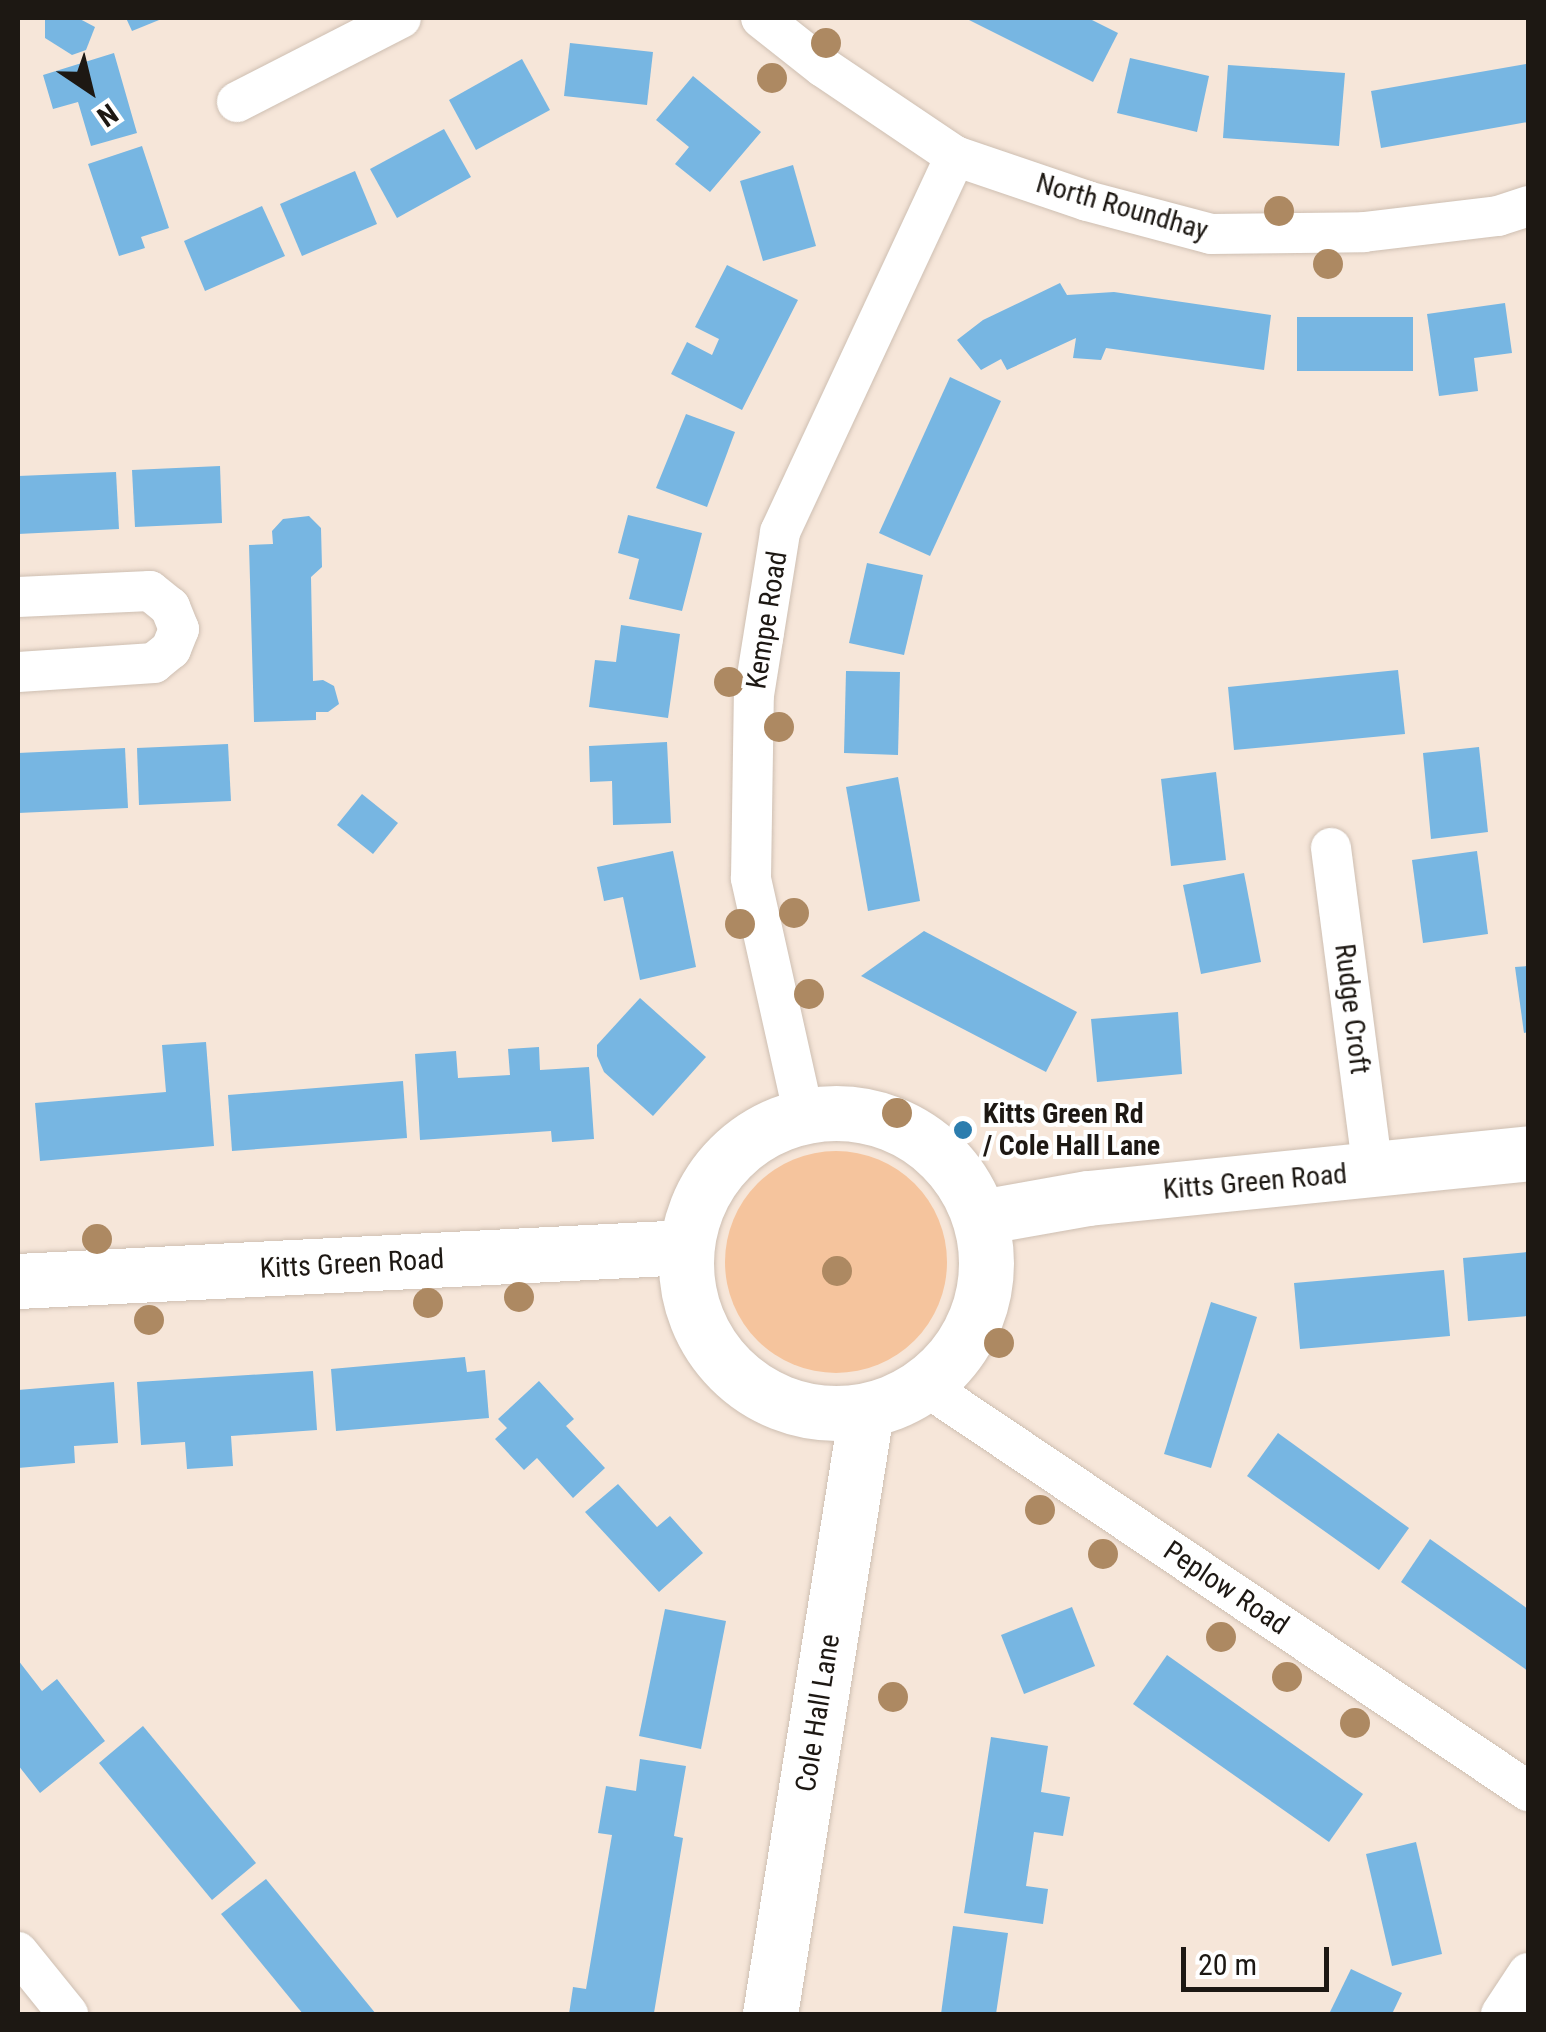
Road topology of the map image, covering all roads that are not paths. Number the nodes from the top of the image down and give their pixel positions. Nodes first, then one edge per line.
1 (402, 18) edge
2 (761, 18) edge
3 (237, 102) dead end
4 (954, 156) junction
5 (1528, 206) edge
6 (18, 596) edge
7 (18, 672) edge
8 (1330, 848) dead end
9 (804, 1116) junction
10 (1528, 1152) edge
11 (1373, 1171) junction
12 (981, 1217) junction
13 (686, 1247) junction
14 (18, 1281) edge
15 (924, 1385) junction
16 (866, 1412) junction
17 (1528, 1791) edge
18 (18, 1952) edge
19 (1528, 1973) edge
20 (68, 2014) edge
21 (770, 2014) edge
22 (1500, 2014) edge

1 - 3 street
2 - 4 street, North Roundhay
4 - 5 street, North Roundhay
4 - 9 street, Kempe Road
6 - 7 street
8 - 11 street, Rudge Croft
9 - 12 street
9 - 13 street
10 - 11 street, Kitts Green Road
11 - 12 street, Kitts Green Road
12 - 15 street
13 - 14 street, Kitts Green Road
13 - 16 street
15 - 16 street
15 - 17 street, Peplow Road
16 - 21 street, Cole Hall Lane
18 - 20 street
19 - 22 street

